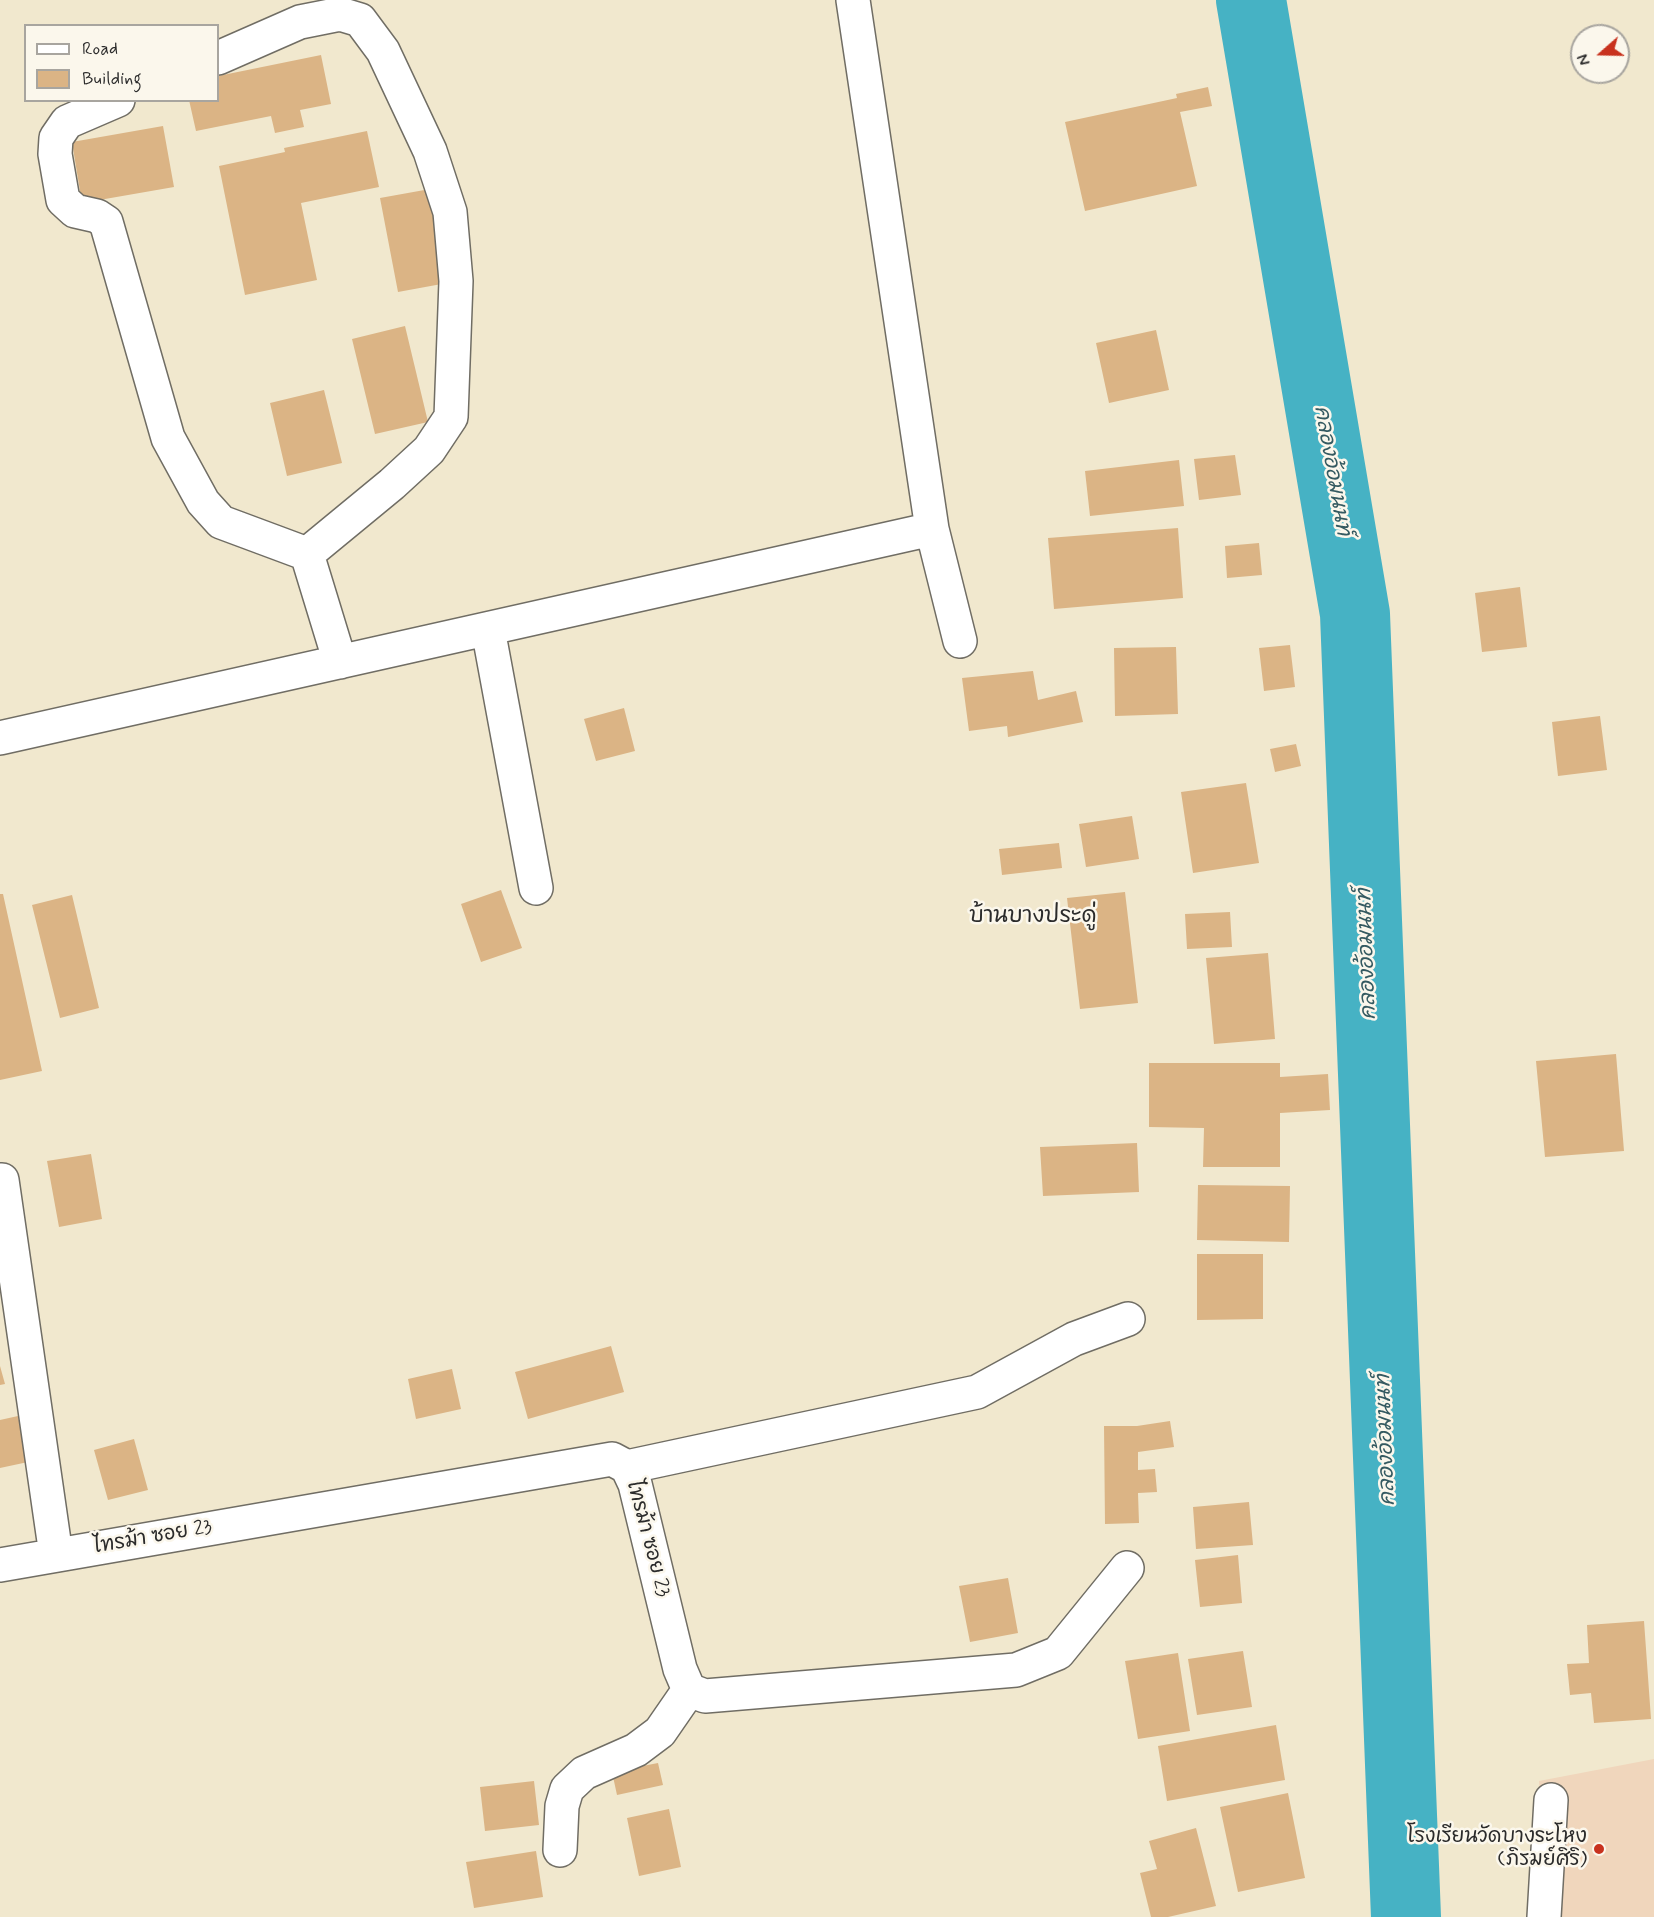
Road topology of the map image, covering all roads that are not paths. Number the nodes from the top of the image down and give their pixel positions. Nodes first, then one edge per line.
1 (853, 0) edge
2 (219, 58) edge
3 (113, 102) edge
4 (932, 529) junction
5 (307, 554) junction
6 (488, 629) junction
7 (960, 641) dead end
8 (340, 662) junction
9 (0, 738) edge
10 (536, 888) dead end
11 (2, 1180) dead end
12 (1128, 1319) dead end
13 (627, 1467) junction
14 (56, 1555) junction
15 (0, 1565) edge
16 (1127, 1568) dead end
17 (688, 1690) junction
18 (1551, 1800) dead end
19 (560, 1850) dead end
20 (1544, 1917) edge

1 - 4 street
2 - 5 street
3 - 5 street
4 - 6 street
4 - 7 street
5 - 8 street
6 - 8 street
6 - 10 street
8 - 9 street
11 - 14 street
12 - 13 street
13 - 14 street, ไทรม้า ซอย 23
13 - 17 street, ไทรม้า ซอย 23
14 - 15 street, ไทรม้า ซอย 23
16 - 17 street
17 - 19 street
18 - 20 street

